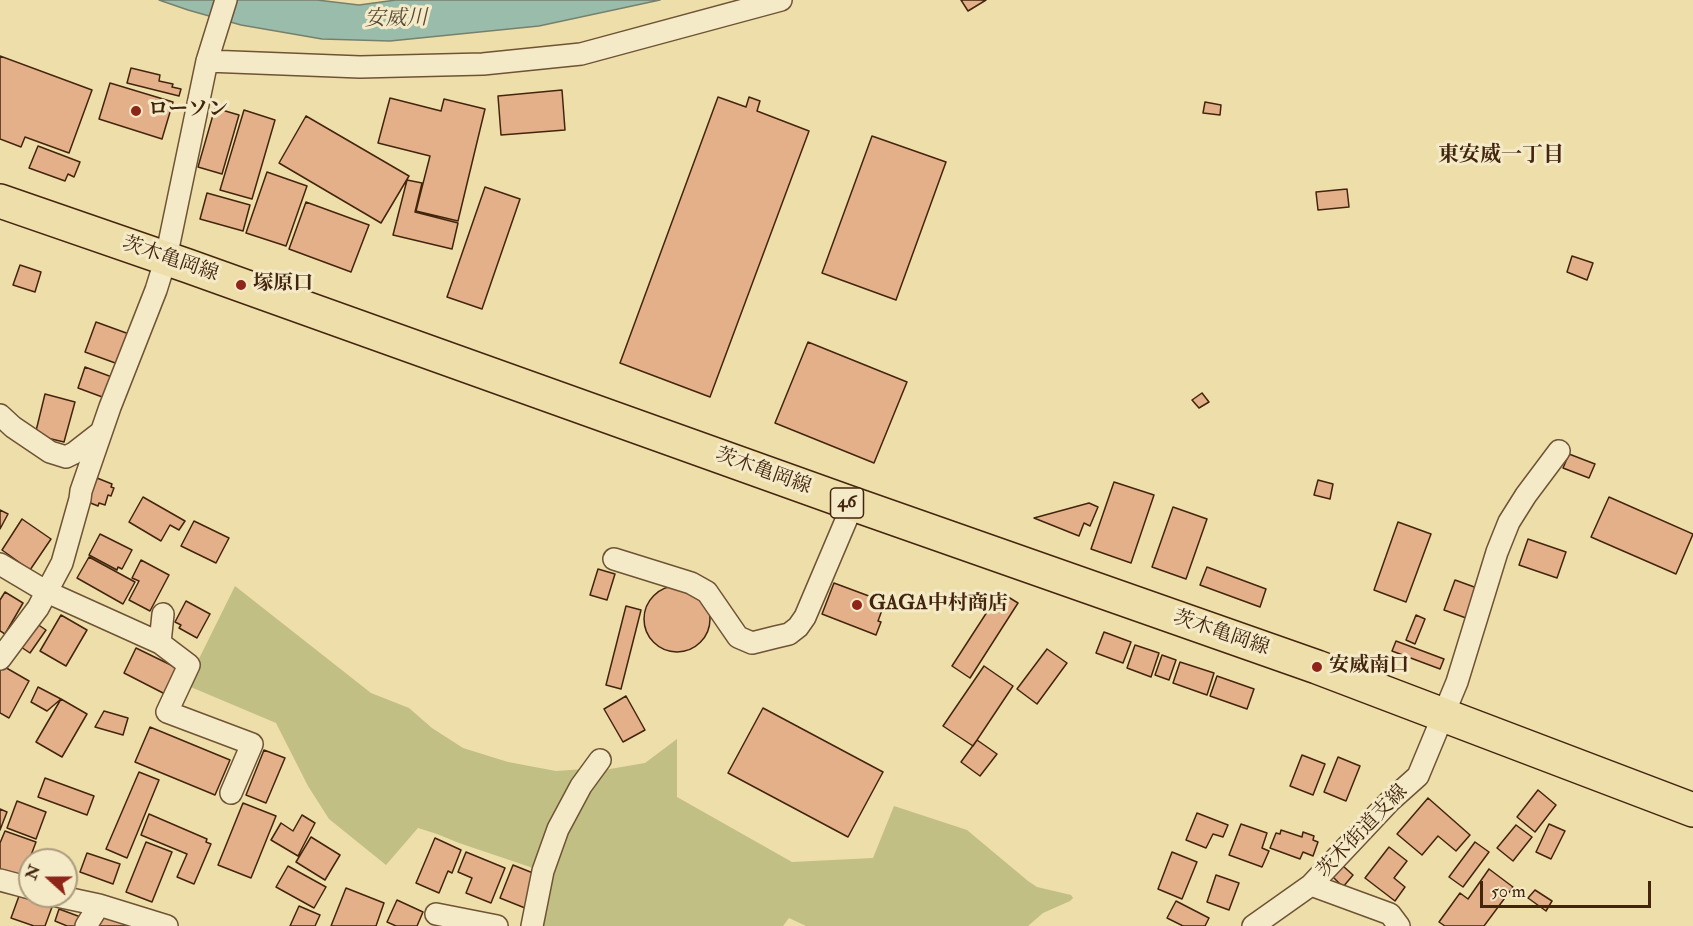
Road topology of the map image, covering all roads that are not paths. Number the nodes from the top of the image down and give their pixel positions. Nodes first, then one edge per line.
1 (226, 0) edge
2 (781, 0) edge
3 (207, 61) junction
4 (0, 201) edge
5 (166, 258) junction
6 (0, 415) edge
7 (101, 432) junction
8 (1559, 451) dead end
9 (853, 504) junction
10 (614, 559) dead end
11 (0, 564) edge
12 (47, 592) junction
13 (163, 614) dead end
14 (160, 643) junction
15 (0, 659) edge
16 (1444, 715) junction
17 (600, 760) dead end
18 (231, 793) dead end
19 (1693, 810) edge
20 (0, 880) edge
21 (18, 885) edge
22 (1311, 885) junction
23 (78, 900) edge
24 (99, 905) junction
25 (436, 914) dead end
26 (86, 926) edge
27 (167, 926) edge
28 (498, 926) edge
29 (532, 926) edge
30 (1253, 926) edge
31 (1399, 926) edge

1 - 3 street
2 - 3 street
3 - 5 street
4 - 5 main road, 茨木亀岡線 / 46
5 - 7 street
5 - 9 main road, 茨木亀岡線 / 46
6 - 7 street
7 - 12 street
8 - 16 street, 茨木街道支線
9 - 10 street
9 - 16 main road, 茨木亀岡線 / 46
11 - 12 street
12 - 14 street
12 - 15 street
13 - 14 street
14 - 18 street
16 - 19 main road, 茨木亀岡線 / 46
16 - 22 street, 茨木街道支線
17 - 29 street
20 - 21 street
22 - 30 street, 茨木街道支線
22 - 31 street
23 - 24 street
24 - 26 street
24 - 27 street
25 - 28 street

